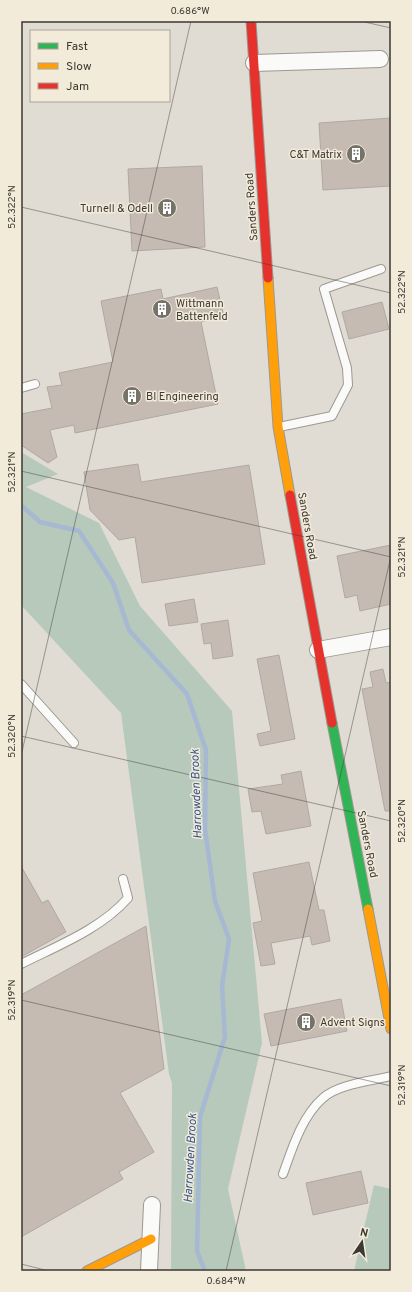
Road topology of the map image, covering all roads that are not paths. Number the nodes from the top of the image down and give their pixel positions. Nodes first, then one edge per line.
1 (251, 21) edge
2 (380, 59) dead end
3 (254, 63) junction
4 (381, 269) dead end
5 (35, 384) dead end
6 (21, 388) edge
7 (278, 427) junction
8 (391, 637) edge
9 (318, 650) junction
10 (21, 684) edge
11 (74, 744) dead end
12 (123, 879) dead end
13 (21, 964) edge
14 (391, 1029) edge
15 (391, 1076) edge
16 (283, 1174) dead end
17 (152, 1205) dead end
18 (151, 1239) junction
19 (87, 1271) edge
20 (149, 1271) edge

1 - 3 street, Sanders Road
2 - 3 street
3 - 7 street, Sanders Road
4 - 7 lane
5 - 6 lane
7 - 9 street, Sanders Road
8 - 9 street
9 - 14 street, Sanders Road
10 - 11 lane
12 - 13 lane
15 - 16 lane
17 - 18 street
18 - 19 street
18 - 20 street

